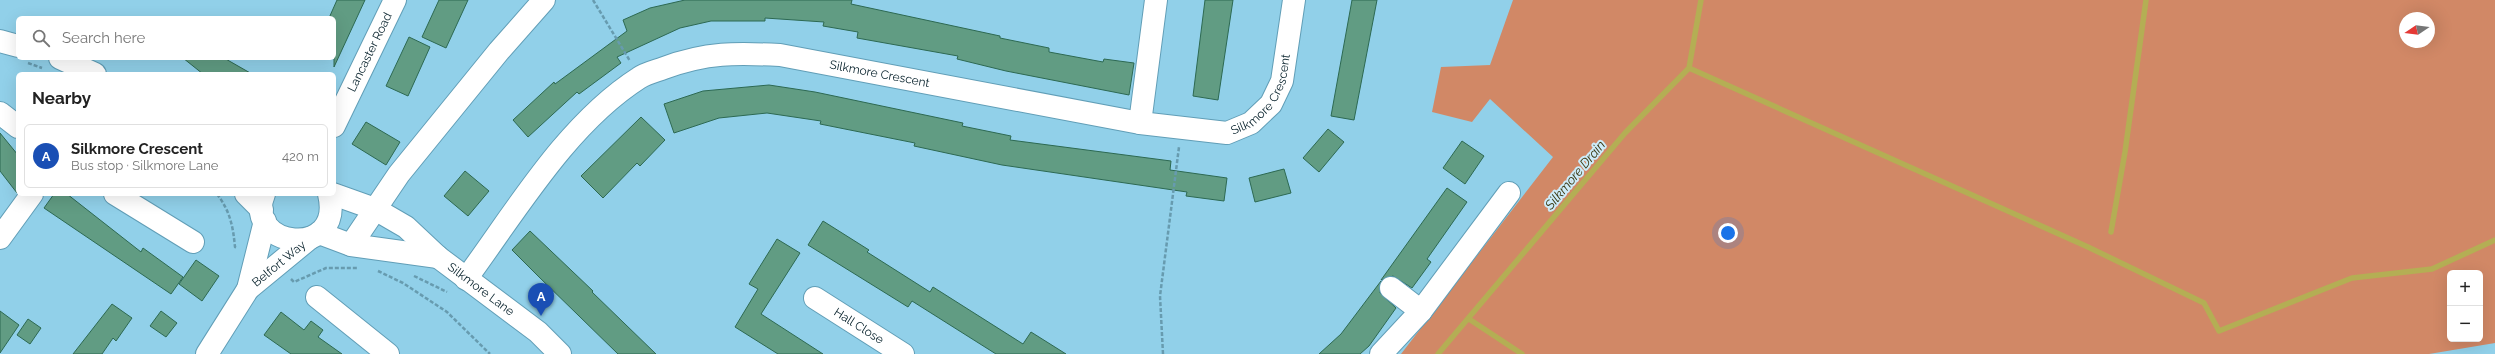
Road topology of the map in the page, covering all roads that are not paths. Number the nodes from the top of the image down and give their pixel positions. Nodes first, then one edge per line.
1 (394, 0) edge
2 (544, 0) edge
3 (1156, 0) edge
4 (1294, 0) edge
5 (0, 41) edge
6 (16, 51) edge
7 (54, 64) edge
8 (88, 72) edge
9 (0, 113) edge
10 (336, 122) edge
11 (1140, 123) junction
12 (16, 125) edge
13 (1509, 194) dead end
14 (336, 195) edge
15 (31, 196) edge
16 (118, 196) edge
17 (249, 196) edge
18 (329, 196) edge
19 (264, 208) edge
20 (375, 209) junction
21 (315, 236) junction
22 (0, 238) edge
23 (193, 242) dead end
24 (351, 245) junction
25 (438, 257) junction
26 (459, 287) junction
27 (1391, 288) dead end
28 (248, 289) junction
29 (317, 297) dead end
30 (815, 298) dead end
31 (1421, 311) junction
32 (207, 354) edge
33 (388, 354) edge
34 (560, 354) edge
35 (903, 354) edge
36 (1381, 354) edge

1 - 10 street, Lancaster Road
2 - 20 street
3 - 11 street
4 - 11 street, Silkmore Crescent
5 - 6 street
7 - 8 street
9 - 12 street
11 - 26 street, Silkmore Crescent
13 - 31 street
14 - 20 street, Silkmore Lane
15 - 22 street
16 - 23 street
17 - 19 street, Silkmore Lane
18 - 21 street
19 - 21 street, Silkmore Lane
19 - 28 street, Belfort Way
20 - 24 street
20 - 25 street, Silkmore Lane
21 - 24 street, Silkmore Lane
21 - 28 street, Belfort Way
24 - 25 street, Silkmore Lane
25 - 26 street, Silkmore Lane
26 - 34 street, Silkmore Lane
27 - 31 street
28 - 32 street, Belfort Way
29 - 33 street
30 - 35 street, Hall Close
31 - 36 street

